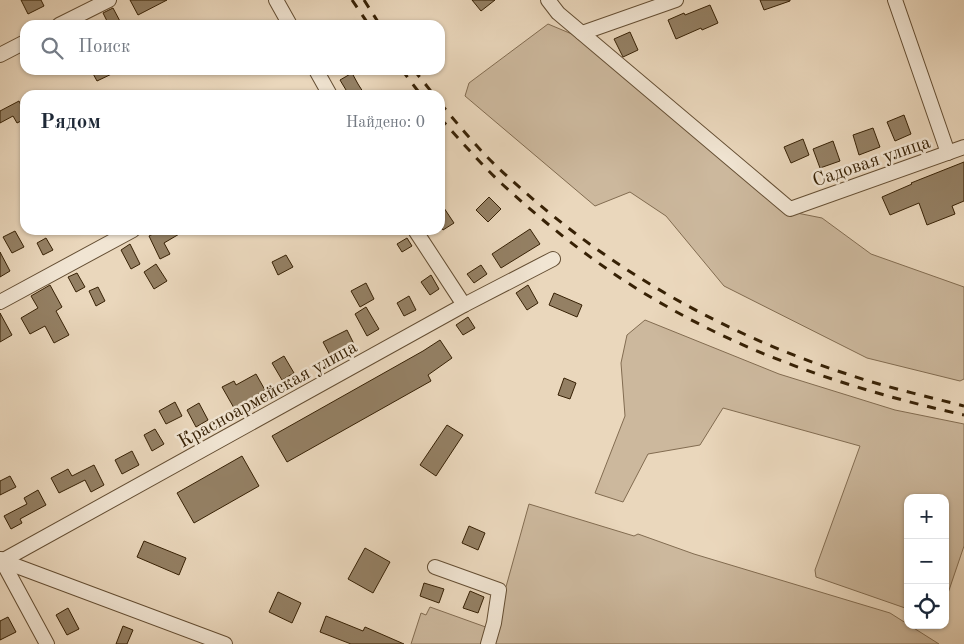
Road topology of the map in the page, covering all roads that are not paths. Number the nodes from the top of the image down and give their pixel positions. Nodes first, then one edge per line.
1 (109, 0) edge
2 (276, 0) edge
3 (548, 0) edge
4 (676, 0) edge
5 (895, 0) edge
6 (69, 20) edge
7 (287, 20) edge
8 (582, 33) junction
9 (20, 45) edge
10 (0, 55) edge
11 (319, 75) edge
12 (327, 90) edge
13 (964, 147) edge
14 (948, 153) junction
15 (124, 235) edge
16 (418, 235) edge
17 (553, 259) dead end
18 (0, 302) edge
19 (464, 305) junction
20 (1, 560) edge
21 (435, 567) dead end
22 (47, 644) edge
23 (225, 644) edge
24 (488, 644) edge

1 - 6 street
2 - 7 street
3 - 8 street
4 - 8 street
5 - 14 street
8 - 14 street, Садовая улица
9 - 10 street
11 - 12 street
13 - 14 street, Садовая улица
15 - 18 street
16 - 19 street
17 - 19 street, Красноармейская улица
19 - 20 street, Красноармейская улица
20 - 22 street
20 - 23 street
21 - 24 street

